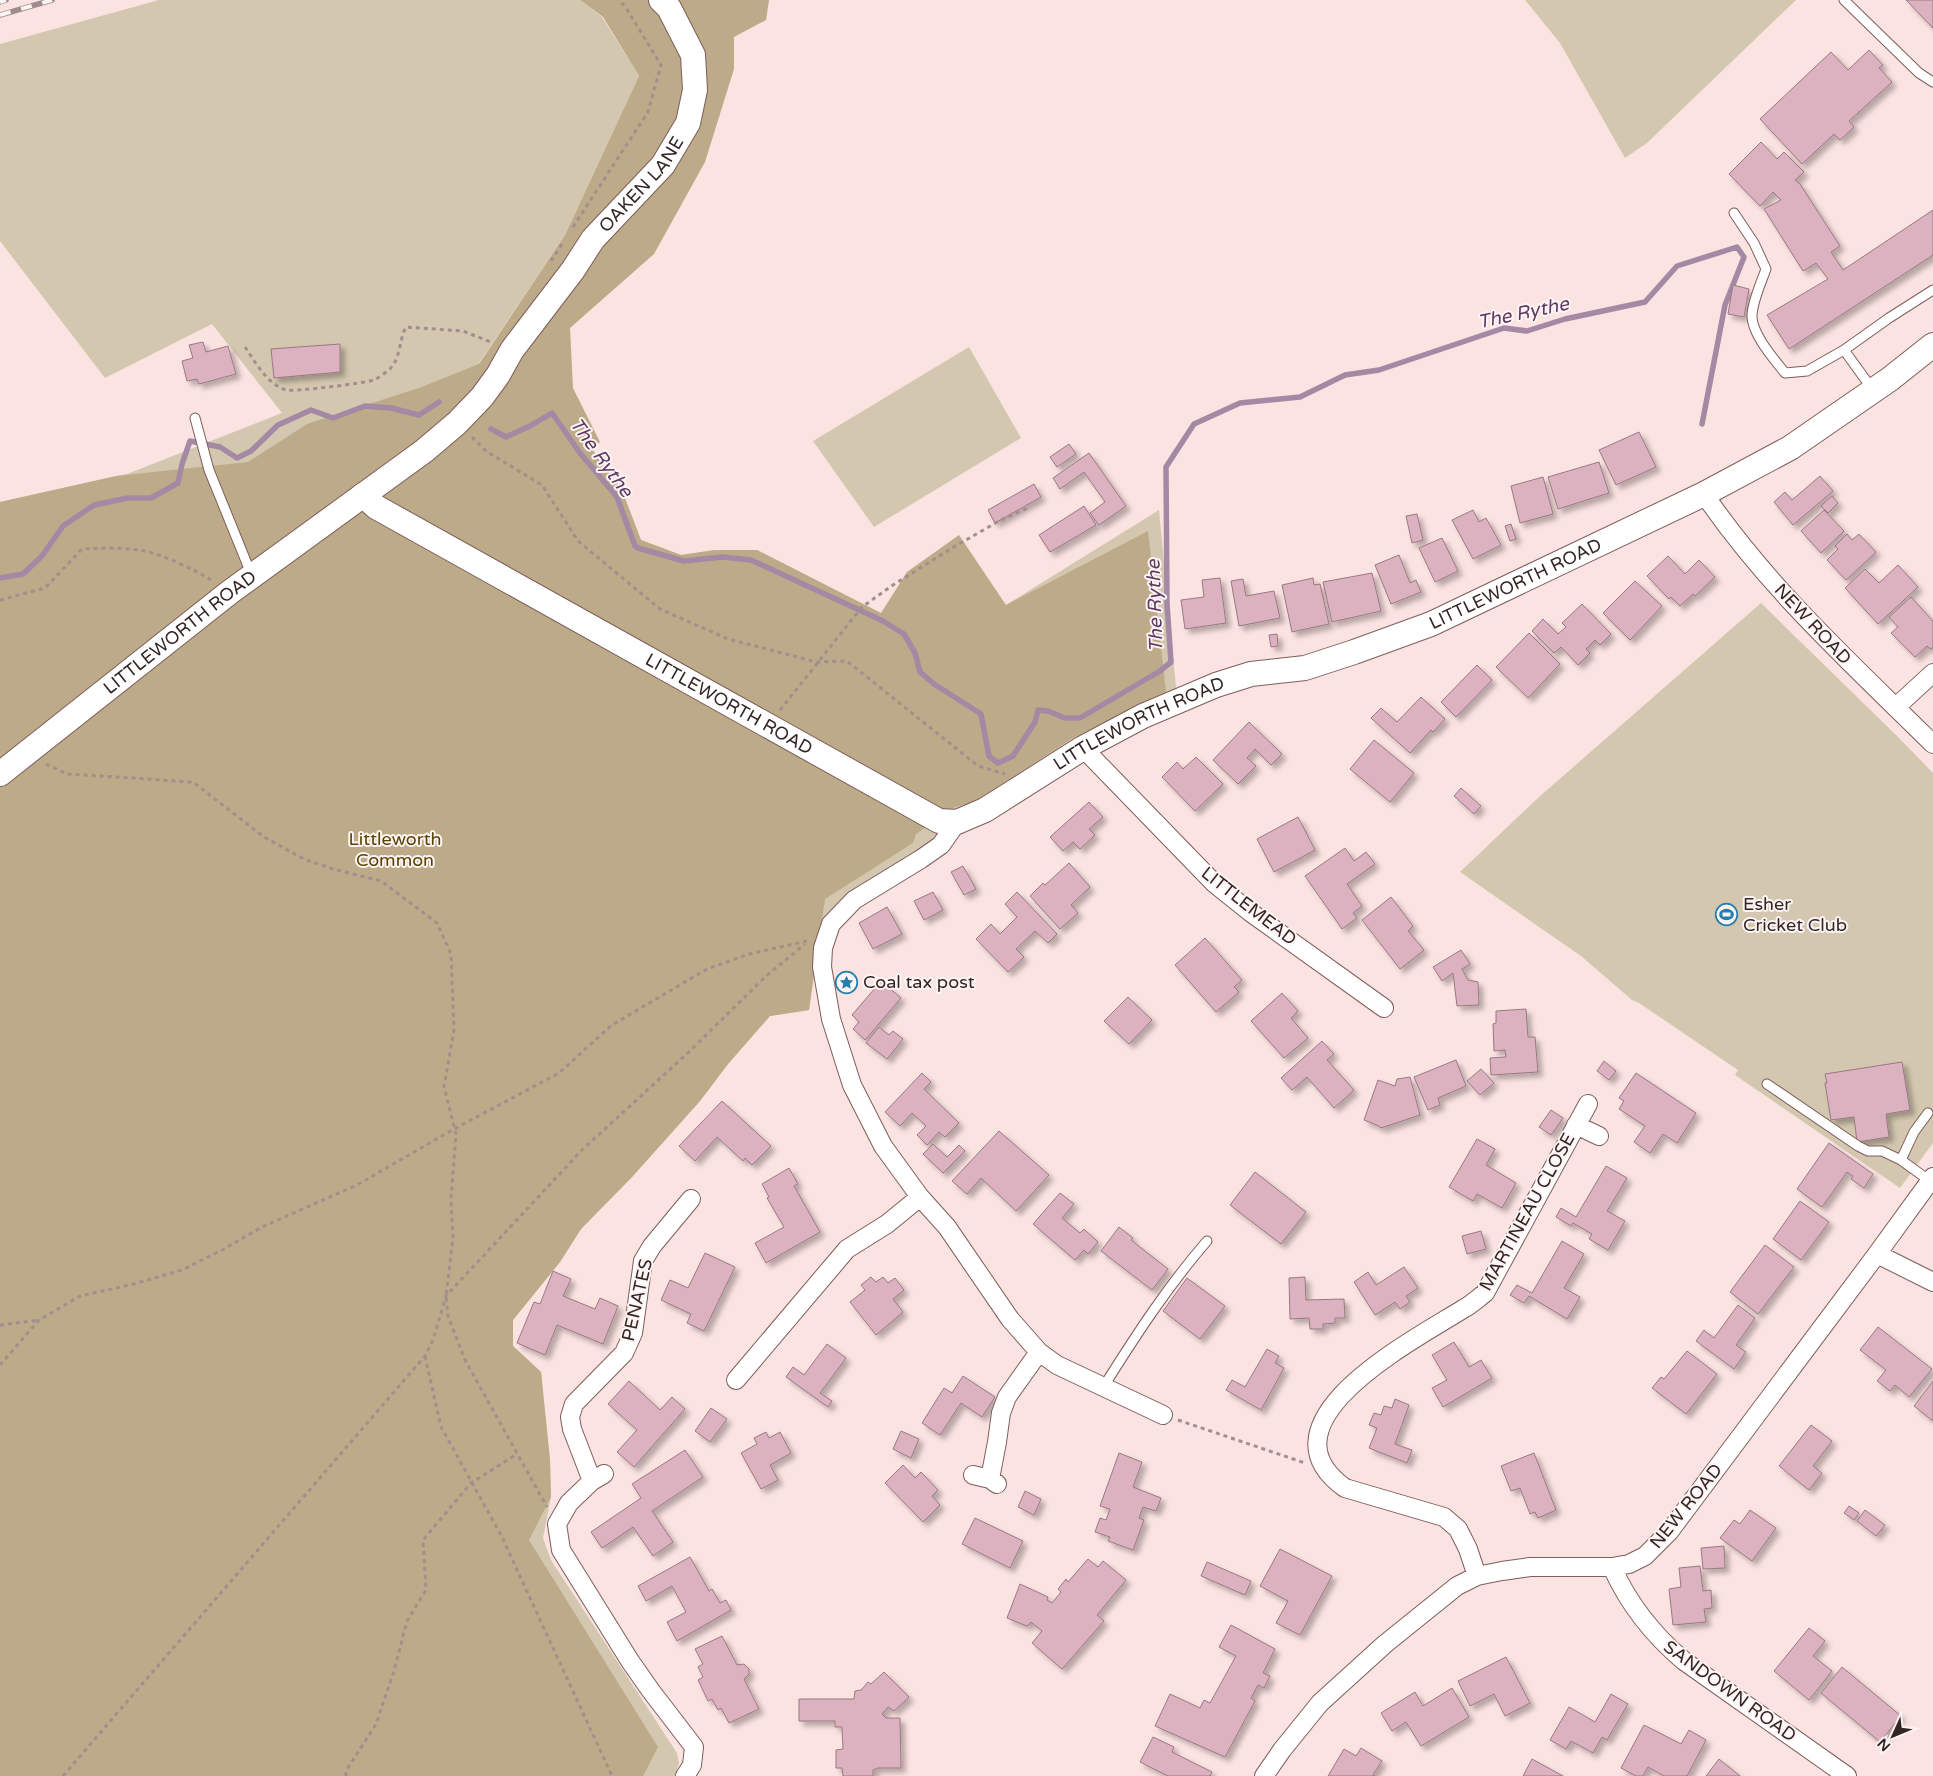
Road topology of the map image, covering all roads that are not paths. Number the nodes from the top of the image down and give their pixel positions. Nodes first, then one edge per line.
1 (661, 0) edge
2 (1844, 0) edge
3 (1933, 82) edge
4 (1734, 213) dead end
5 (1933, 290) edge
6 (1933, 345) edge
7 (512, 350) joint
8 (1844, 350) junction
9 (1873, 390) junction
10 (195, 418) dead end
11 (1704, 494) junction
12 (363, 495) junction
13 (252, 576) junction
14 (1933, 673) edge
15 (1896, 707) junction
16 (1933, 744) edge
17 (1083, 748) junction
18 (0, 774) edge
19 (957, 822) junction
20 (1384, 1008) dead end
21 (1767, 1084) dead end
22 (1588, 1104) dead end
23 (1928, 1113) dead end
24 (1576, 1126) junction
25 (1599, 1136) dead end
26 (1901, 1160) junction
27 (1932, 1179) edge
28 (920, 1197) junction
29 (691, 1199) dead end
30 (1207, 1241) dead end
31 (1877, 1254) junction
32 (1933, 1282) edge
33 (1039, 1352) junction
34 (736, 1380) dead end
35 (1104, 1386) junction
36 (1163, 1415) road end
37 (987, 1479) dead end
38 (1612, 1567) junction
39 (1477, 1576) junction
40 (685, 1776) edge
41 (1264, 1776) edge
42 (1847, 1776) edge

1 - 7 street, OAKEN LANE
2 - 3 lane
4 - 8 lane
5 - 8 lane
6 - 9 street, LITTLEWORTH ROAD
7 - 12 street, LITTLEWORTH ROAD
8 - 9 lane
9 - 11 street, LITTLEWORTH ROAD
10 - 13 lane
11 - 15 street, NEW ROAD
11 - 17 street, LITTLEWORTH ROAD
12 - 13 street, LITTLEWORTH ROAD
12 - 19 street, LITTLEWORTH ROAD
13 - 18 street, LITTLEWORTH ROAD
14 - 15 street
15 - 16 street, NEW ROAD
17 - 19 street, LITTLEWORTH ROAD
17 - 20 street, LITTLEMEAD
19 - 28 street
21 - 26 lane
22 - 24 street, MARTINEAU CLOSE
23 - 26 lane
24 - 25 street, MARTINEAU CLOSE
24 - 39 street, MARTINEAU CLOSE
26 - 27 lane
27 - 31 street, NEW ROAD
28 - 33 street
28 - 34 street
29 - 40 street, PENATES
30 - 35 lane
31 - 32 street
31 - 38 street, NEW ROAD
33 - 35 street
33 - 37 street
35 - 36 street
38 - 39 street, NEW ROAD
38 - 42 street, SANDOWN ROAD
39 - 41 street, NEW ROAD

